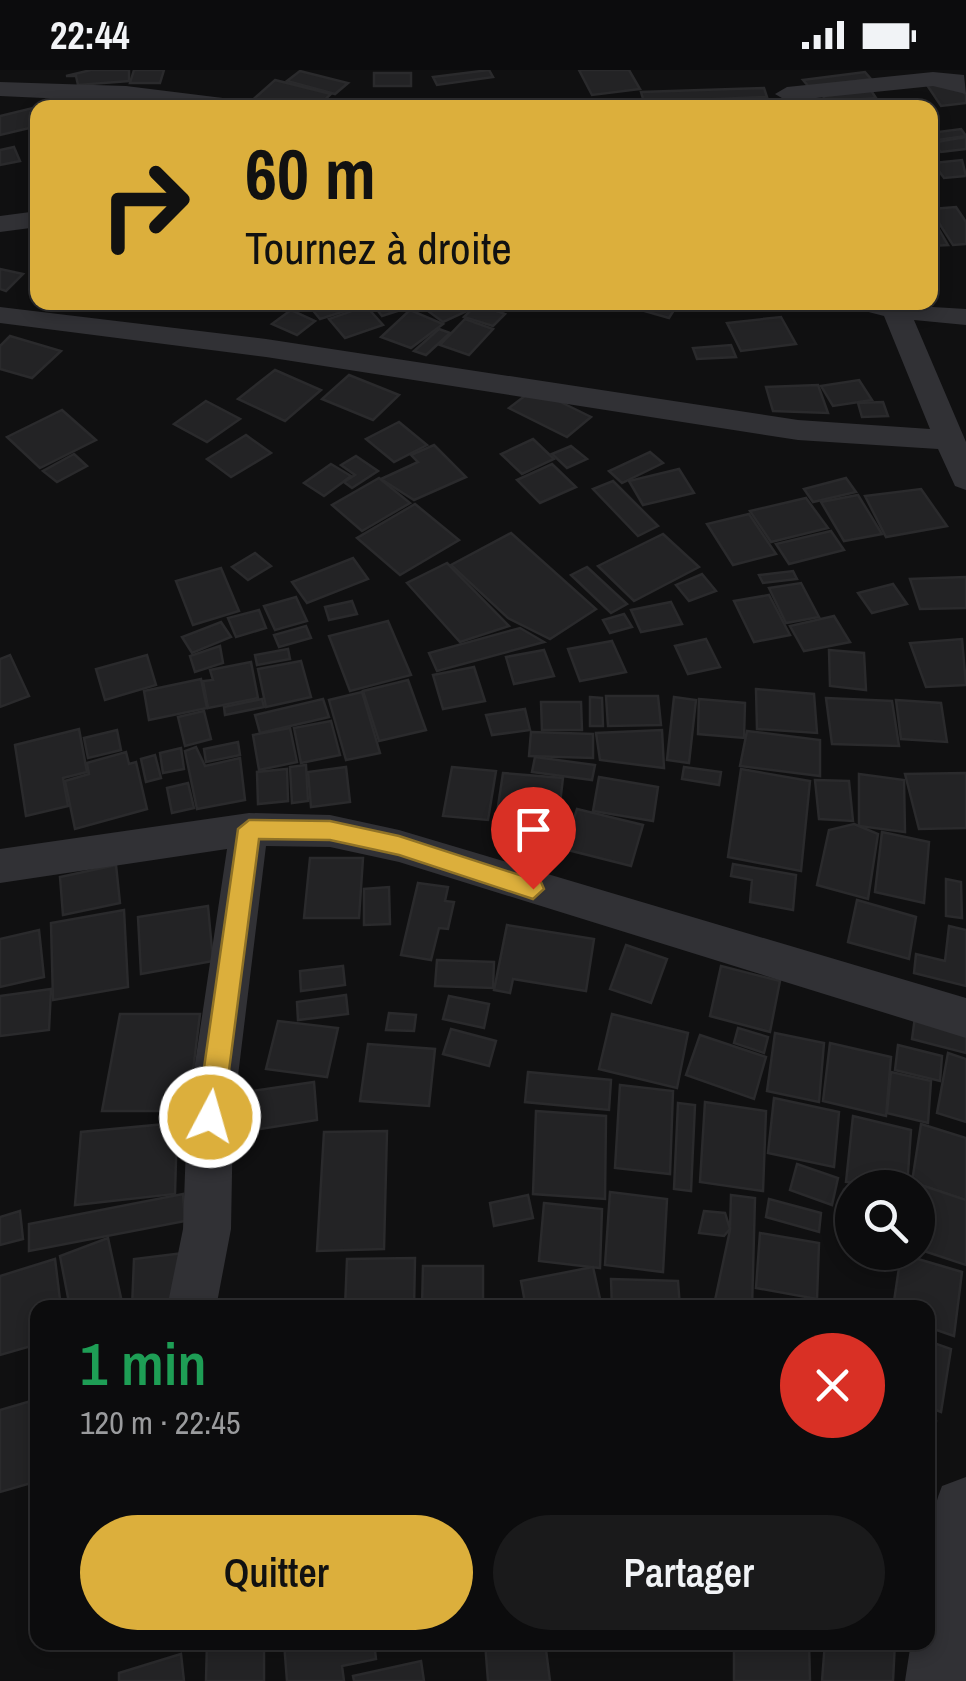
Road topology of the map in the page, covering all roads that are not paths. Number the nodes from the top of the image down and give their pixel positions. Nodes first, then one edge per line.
1 (766, 70) edge
2 (966, 87) edge
3 (0, 89) edge
4 (182, 100) edge
5 (790, 100) edge
6 (798, 100) edge
7 (30, 220) edge
8 (0, 224) edge
9 (895, 310) edge
10 (917, 310) edge
11 (0, 315) edge
12 (966, 318) edge
13 (949, 440) junction
14 (966, 479) edge
15 (249, 829) junction
16 (0, 866) edge
17 (966, 1018) edge
18 (193, 1300) edge
19 (966, 1510) edge
20 (940, 1681) edge

1 - 5 street
2 - 6 street
3 - 4 street
7 - 8 street
9 - 13 street
10 - 12 street
11 - 13 street
13 - 14 street
15 - 16 street
15 - 17 street
15 - 18 street
19 - 20 street

